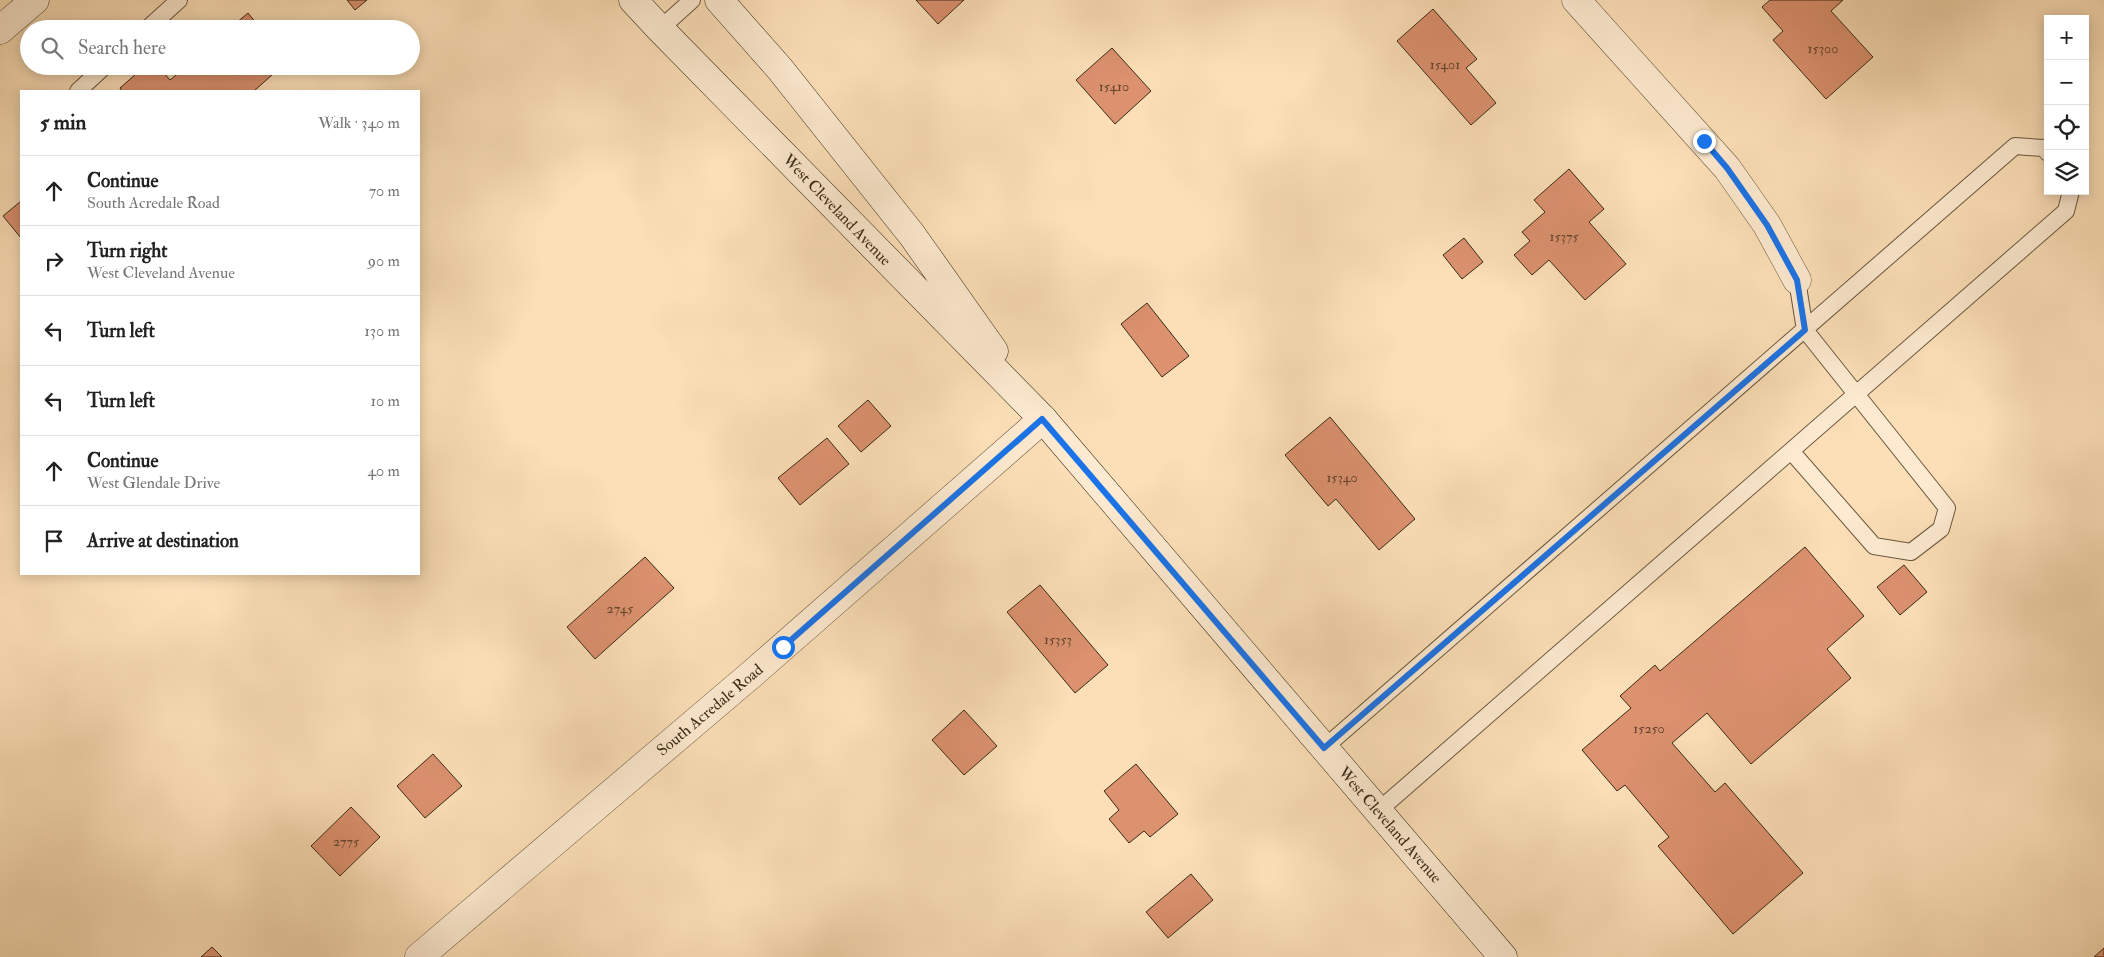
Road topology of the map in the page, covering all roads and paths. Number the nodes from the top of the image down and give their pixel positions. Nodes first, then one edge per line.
1 (35, 0) edge
2 (179, 0) edge
3 (634, 0) edge
4 (692, 0) edge
5 (719, 0) edge
6 (1576, 0) edge
7 (157, 20) edge
8 (660, 29) junction
9 (0, 30) edge
10 (96, 75) edge
11 (79, 90) edge
12 (2045, 150) edge
13 (2070, 195) edge
14 (1797, 280) joint
15 (1805, 330) junction
16 (1855, 394) junction
17 (1042, 419) junction
18 (1791, 451) junction
19 (1324, 748) junction
20 (1378, 811) junction
21 (419, 957) edge
22 (1503, 957) edge

1 - 9 main road
2 - 7 lane
3 - 8 main road, West Cleveland Avenue
4 - 8 lane
5 - 17 main road, West Cleveland Avenue
6 - 14 main road
8 - 17 main road, West Cleveland Avenue
10 - 11 lane
12 - 15 lane
13 - 16 lane
14 - 15 lane
15 - 16 lane
15 - 19 lane
16 - 18 lane
16 - 18 lane
17 - 19 main road, West Cleveland Avenue
17 - 21 main road, South Acredale Road
18 - 20 lane
19 - 20 main road, West Cleveland Avenue
20 - 22 main road, West Cleveland Avenue

